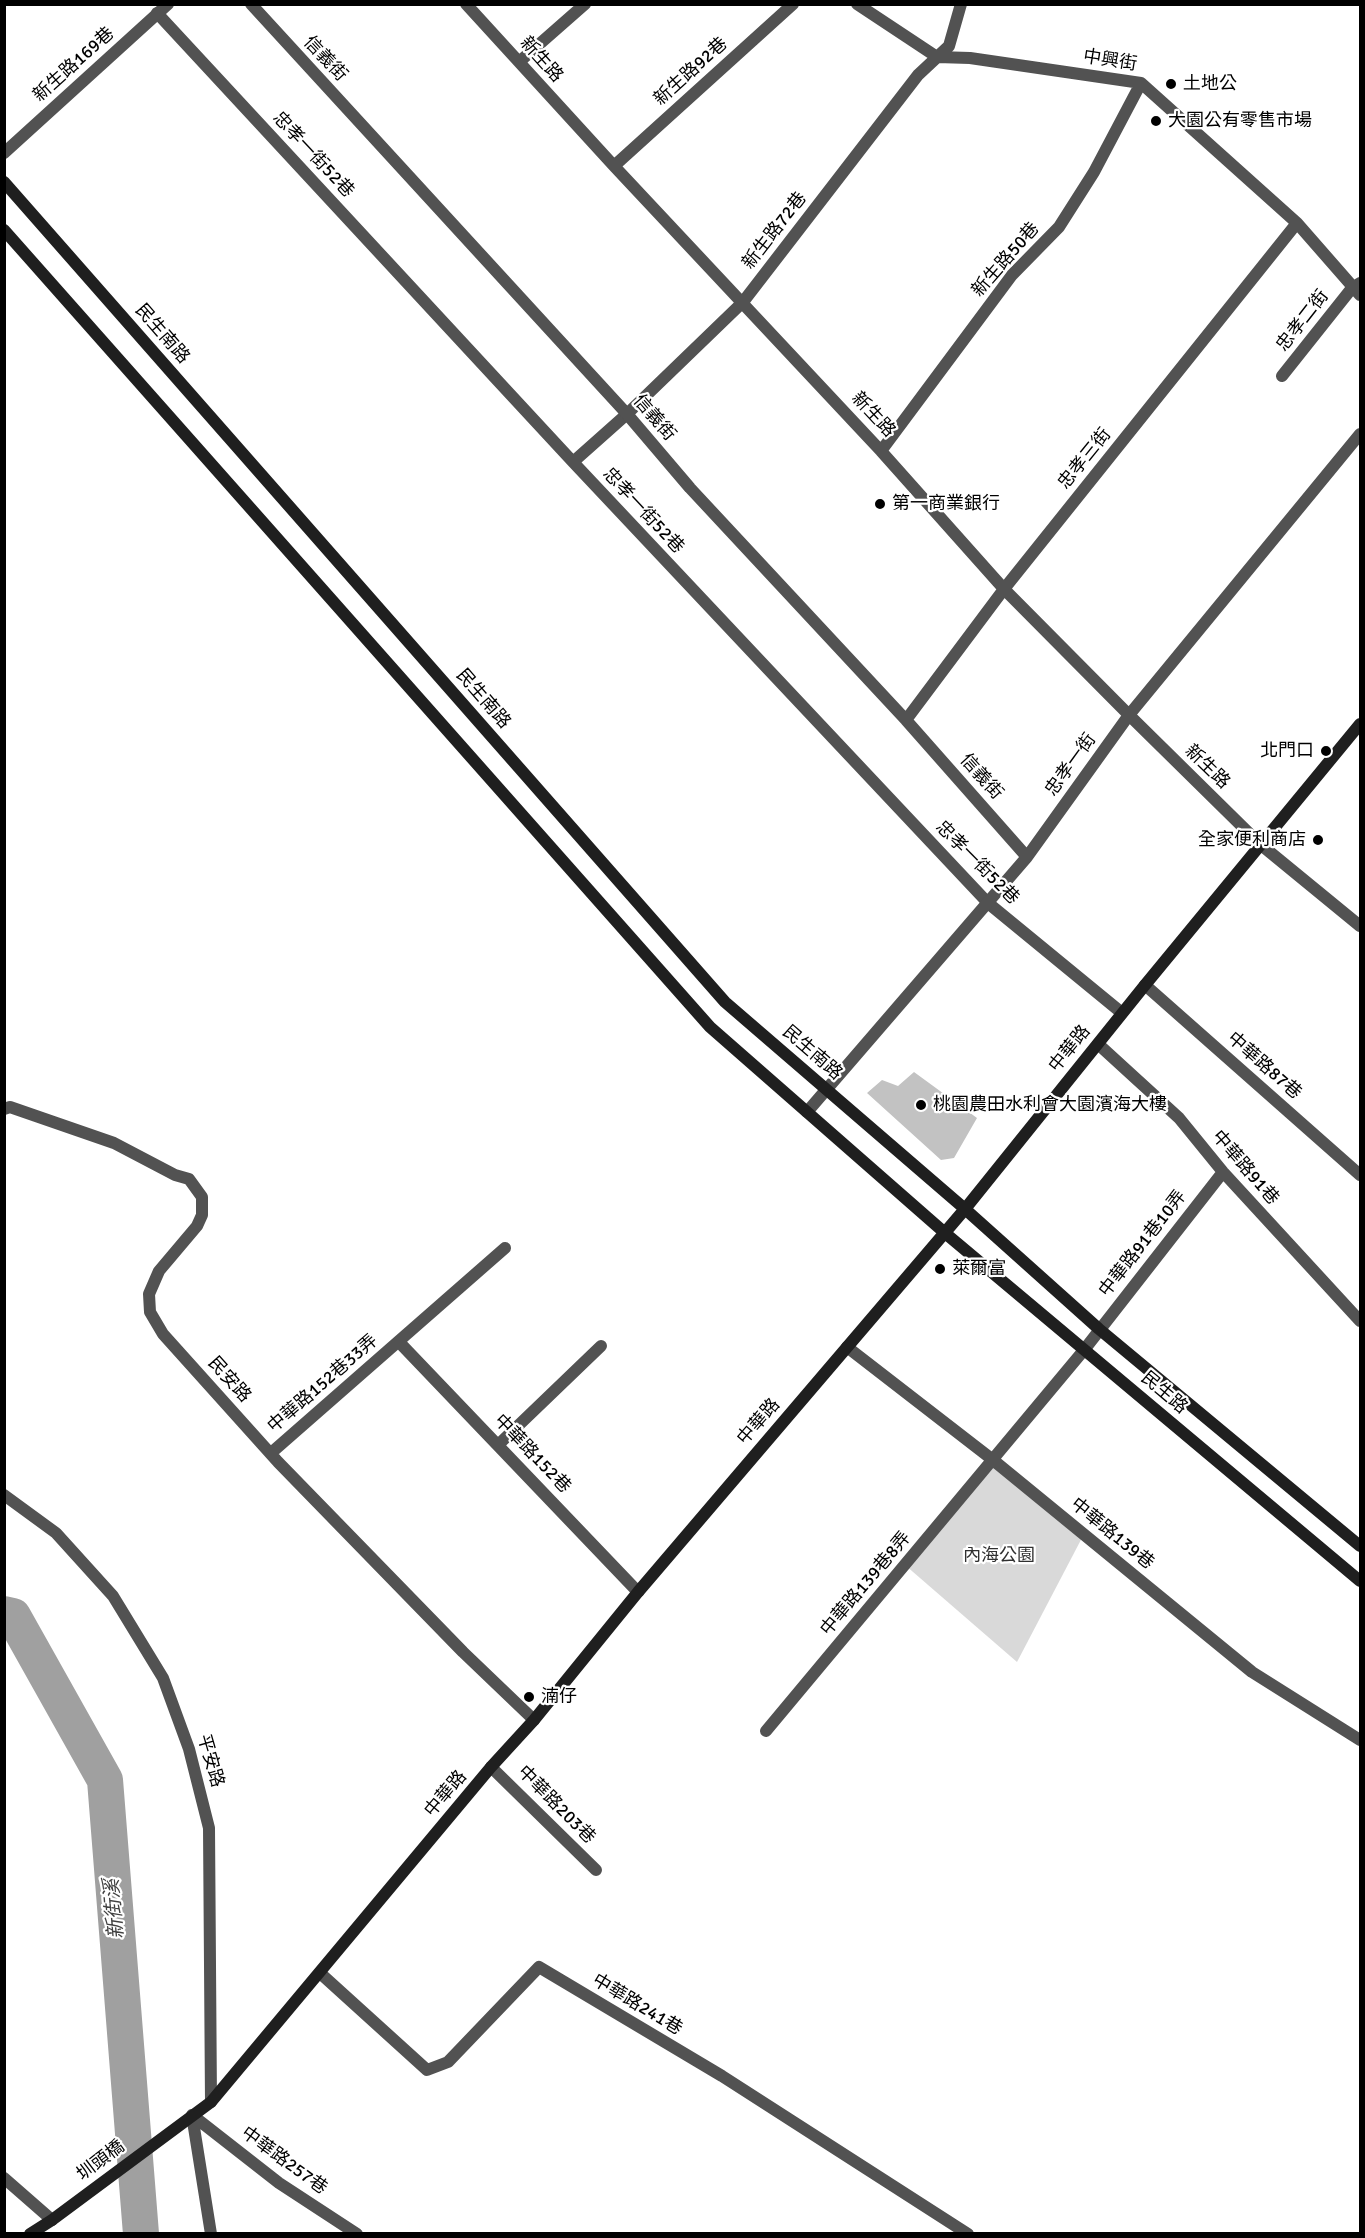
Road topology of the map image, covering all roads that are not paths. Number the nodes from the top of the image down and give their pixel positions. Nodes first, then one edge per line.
1 (168, 4) edge
2 (251, 4) edge
3 (466, 4) edge
4 (585, 4) edge
5 (793, 4) edge
6 (857, 4) edge
7 (961, 4) edge
8 (157, 13) junction
9 (937, 57) junction
10 (519, 62) junction
11 (1141, 82) junction
12 (4, 153) edge
13 (614, 166) junction
14 (4, 182) edge
15 (1297, 223) junction
16 (4, 230) edge
17 (1358, 289) edge
18 (743, 302) junction
19 (1282, 376) dead end
20 (627, 414) junction
21 (1360, 434) edge
22 (881, 451) junction
23 (573, 462) junction
24 (1004, 589) junction
25 (1129, 716) junction
26 (906, 720) junction
27 (1360, 724) edge
28 (1260, 844) junction
29 (1028, 857) junction
30 (988, 903) junction
31 (1360, 926) edge
32 (1144, 985) junction
33 (1122, 1013) junction
34 (1098, 1044) junction
35 (827, 1090) junction
36 (4, 1109) edge
37 (807, 1112) junction
38 (1223, 1172) junction
39 (1360, 1175) edge
40 (965, 1209) junction
41 (945, 1233) junction
42 (505, 1248) dead end
43 (1360, 1321) edge
44 (1096, 1334) junction
45 (399, 1342) junction
46 (601, 1347) dead end
47 (848, 1347) junction
48 (1084, 1350) junction
49 (498, 1445) junction
50 (271, 1453) junction
51 (993, 1460) junction
52 (4, 1495) edge
53 (1360, 1546) edge
54 (1360, 1581) edge
55 (638, 1592) junction
56 (534, 1720) junction
57 (766, 1731) dead end
58 (1360, 1740) edge
59 (491, 1767) junction
60 (596, 1870) dead end
61 (320, 1973) junction
62 (211, 2102) junction
63 (192, 2115) junction
64 (172, 2130) joint
65 (4, 2178) edge
66 (52, 2220) junction
67 (30, 2234) edge
68 (211, 2234) edge
69 (357, 2234) edge
70 (968, 2234) edge

1 - 8 street, 新生路169巷
2 - 20 street, 信義街
3 - 10 street, 新生路
4 - 10 street
5 - 13 street, 新生路92巷
6 - 9 street
7 - 9 street, 新生路72巷
8 - 12 street, 新生路169巷
8 - 23 street, 忠孝一街52巷
9 - 11 street, 中興街
9 - 18 street, 新生路72巷
10 - 13 street, 新生路
11 - 15 street, 中興街
11 - 22 street, 新生路50巷
13 - 18 street, 新生路
14 - 35 main road, 民生南路
15 - 17 street, 中興街
15 - 24 street, 忠孝三街
16 - 37 main road
17 - 19 street, 忠孝二街
18 - 20 street, 新生路72巷
18 - 22 street, 新生路
20 - 23 street, 新生路72巷
20 - 26 street, 信義街
21 - 25 street, 忠孝一街
22 - 24 street, 新生路
23 - 30 street, 忠孝一街52巷
24 - 25 street, 新生路
24 - 26 street, 忠孝三街
25 - 28 street, 新生路
25 - 29 street, 忠孝一街
26 - 29 street, 信義街
27 - 28 main road, 中華路
28 - 31 street, 新生路
28 - 32 main road, 中華路
29 - 30 street, 忠孝一街
30 - 33 street, 忠孝一街52巷
30 - 35 street, 忠孝一街
32 - 33 main road, 中華路
32 - 39 street, 中華路87巷
33 - 34 main road, 中華路
34 - 38 street, 中華路91巷
34 - 40 main road, 中華路
35 - 37 street, 忠孝一街
35 - 40 main road, 民生南路
36 - 50 street, 民安路
37 - 41 main road
38 - 43 street, 中華路91巷
38 - 44 street, 中華路91巷10弄
40 - 41 main road, 中華路
40 - 44 main road, 民生路
41 - 47 main road, 中華路
41 - 48 main road, 民生路
42 - 45 street, 中華路152巷33弄
44 - 48 street, 中華路91巷10弄
44 - 53 main road, 民生路
45 - 49 street, 中華路152巷
45 - 50 street, 中華路152巷33弄
46 - 49 street
47 - 51 street, 中華路139巷
47 - 55 main road, 中華路
48 - 51 street, 中華路139巷8弄
48 - 54 main road, 民生路
49 - 55 street, 中華路152巷
50 - 56 street, 民安路
51 - 57 street, 中華路139巷8弄
51 - 58 street, 中華路139巷
52 - 62 street, 平安路
55 - 56 main road, 中華路
56 - 59 main road, 中華路
59 - 60 street, 中華路203巷
59 - 61 main road, 中華路
61 - 62 main road, 中華路
61 - 70 street, 中華路241巷
62 - 63 main road, 中華路
63 - 64 main road, 中華路
63 - 68 street
63 - 69 street, 中華路257巷
64 - 66 main road, 圳頭橋
65 - 66 street
66 - 67 main road

